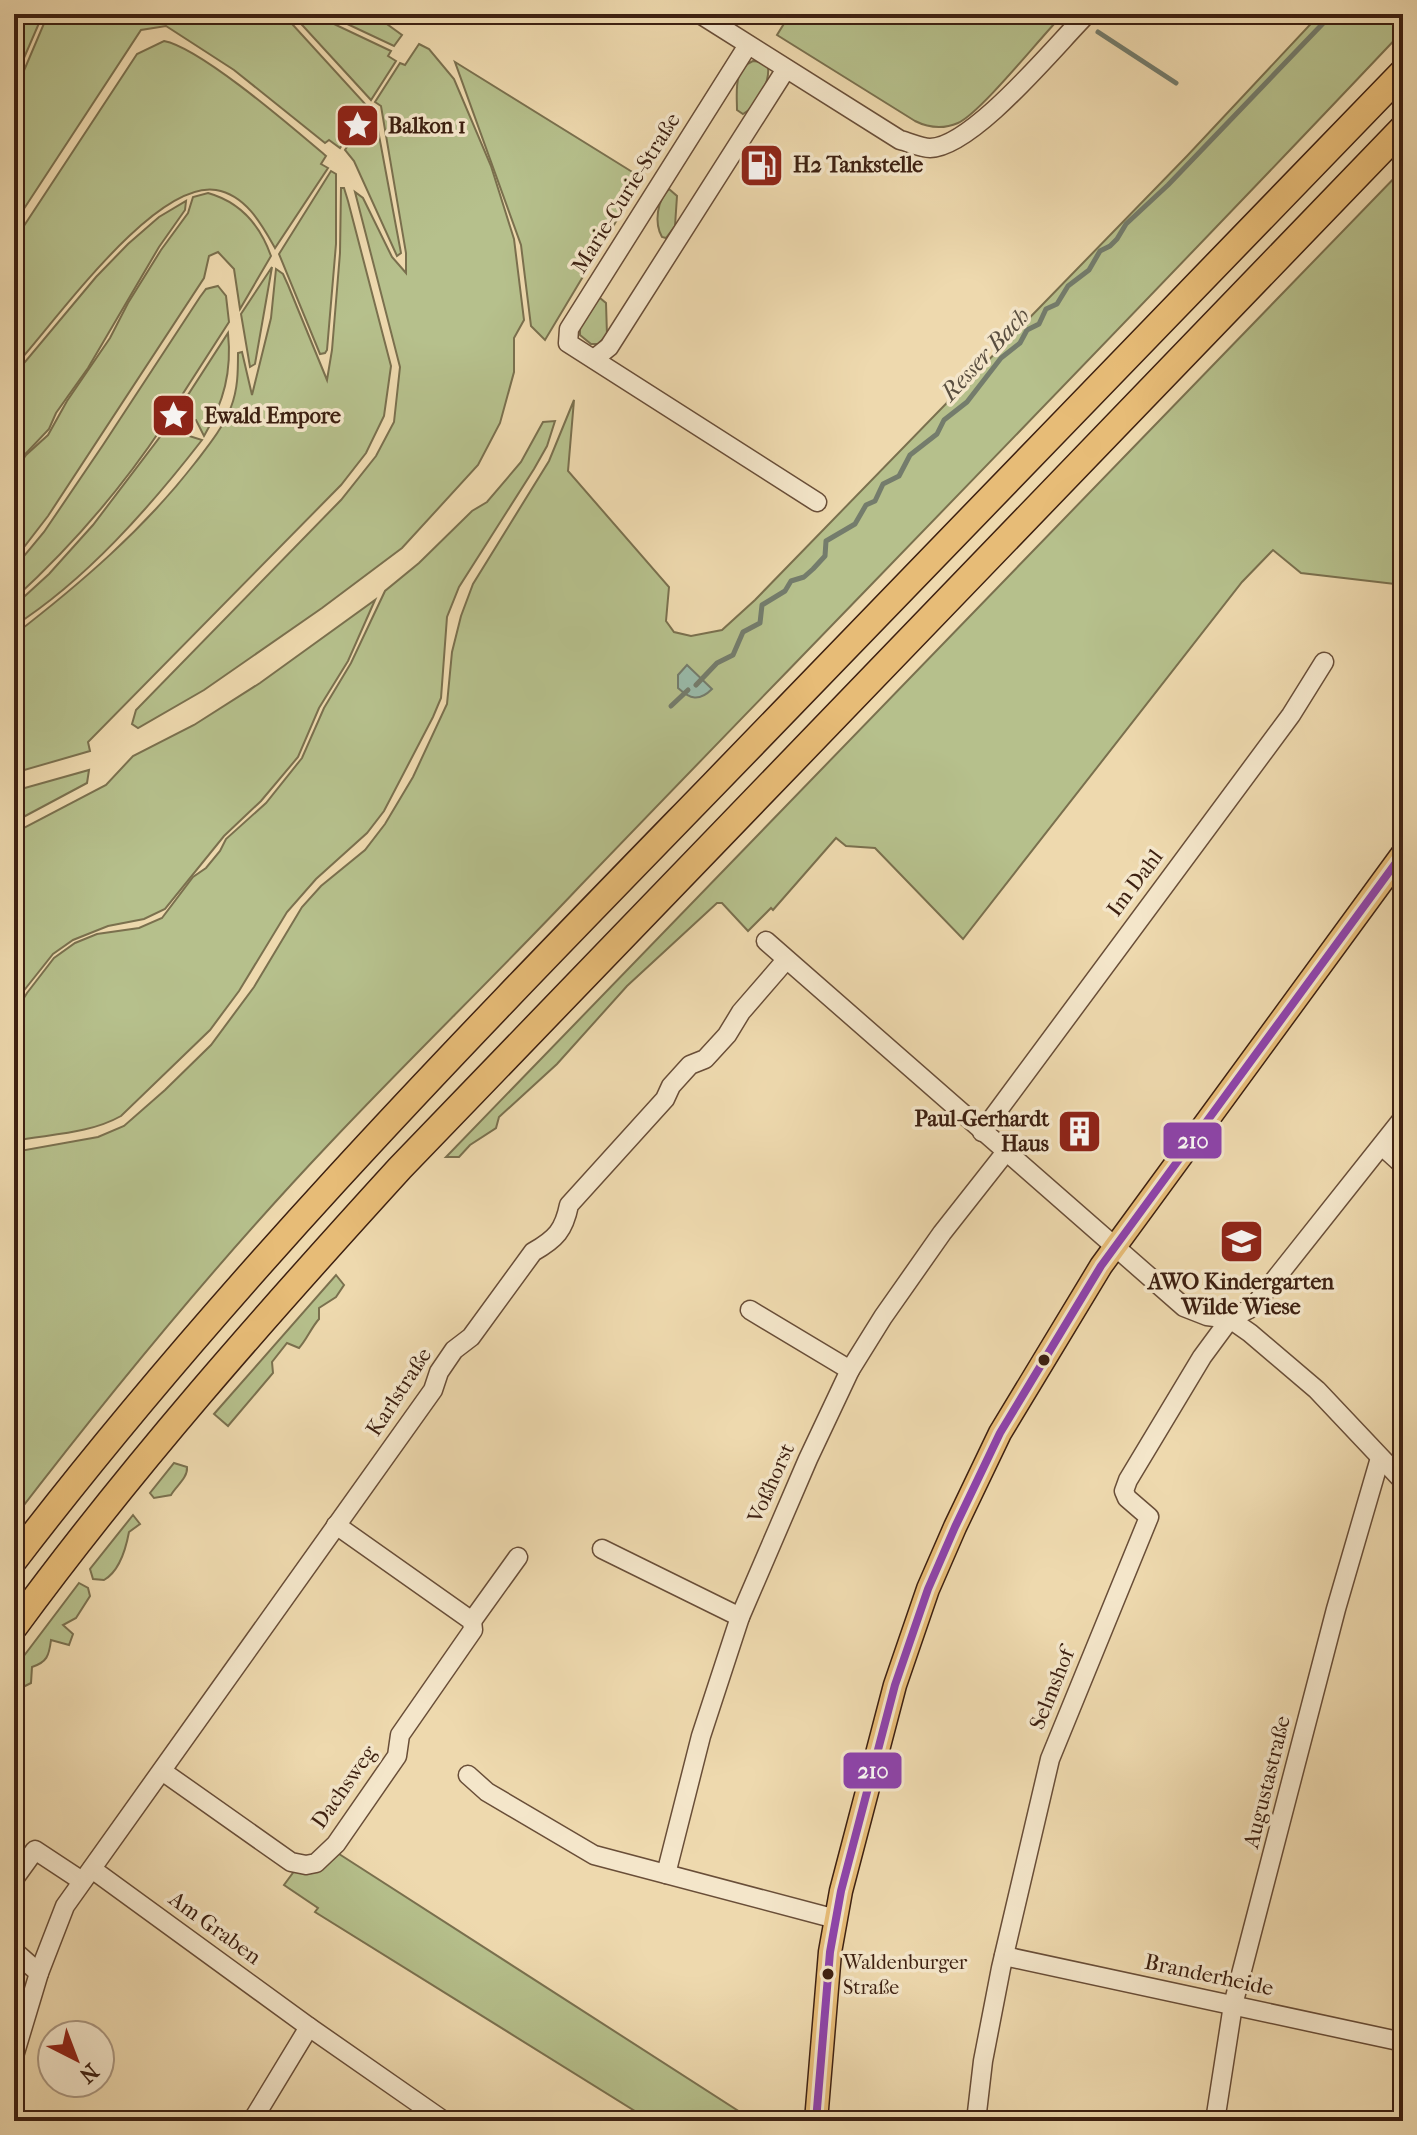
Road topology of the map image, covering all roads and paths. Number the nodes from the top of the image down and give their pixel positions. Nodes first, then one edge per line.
1 (700, 14) edge
2 (1087, 14) edge
3 (748, 45) junction
4 (786, 69) junction
5 (1403, 72) edge
6 (1403, 128) edge
7 (594, 359) junction
8 (817, 502) dead end
9 (1324, 662) dead end
10 (1403, 853) edge
11 (766, 941) dead end
12 (786, 960) junction
13 (1403, 1118) edge
14 (982, 1132) junction
15 (1382, 1146) junction
16 (1005, 1153) junction
17 (1403, 1165) edge
18 (1115, 1247) junction
19 (750, 1310) dead end
20 (1230, 1319) junction
21 (850, 1370) junction
22 (1380, 1458) junction
23 (1403, 1481) edge
24 (336, 1525) junction
25 (602, 1549) dead end
26 (518, 1557) dead end
27 (14, 1560) edge
28 (740, 1617) junction
29 (472, 1621) junction
30 (14, 1627) edge
31 (162, 1771) junction
32 (468, 1775) dead end
33 (666, 1874) junction
34 (87, 1875) junction
35 (14, 1879) edge
36 (836, 1919) junction
37 (14, 1951) edge
38 (1004, 1956) junction
39 (39, 1973) junction
40 (1233, 2005) junction
41 (309, 2027) junction
42 (1403, 2042) edge
43 (15, 2053) edge
44 (252, 2121) edge
45 (444, 2121) edge
46 (816, 2121) edge
47 (976, 2121) edge
48 (1215, 2121) edge

1 - 3 street
2 - 4 street
3 - 4 street
3 - 7 street, Marie-Curie-Straße
4 - 7 street
5 - 27 highway
6 - 30 highway
7 - 8 street, Marie-Curie-Straße
9 - 14 street, Im Dahl
10 - 18 main road
11 - 12 street
12 - 14 street
12 - 24 street, Karlstraße
13 - 15 street
14 - 16 street
15 - 17 street
15 - 20 street
16 - 18 street
16 - 21 street, Voßhorst
18 - 20 street
18 - 36 main road
19 - 21 street
20 - 22 street
20 - 38 street, Selmshof
21 - 28 street, Voßhorst
22 - 23 street
22 - 40 street, Augustastraße
24 - 29 street
24 - 31 street, Karlstraße
25 - 28 street
26 - 29 street, Dachsweg
28 - 33 street, Voßhorst
29 - 31 street, Dachsweg
31 - 34 street, Karlstraße
32 - 33 street
33 - 36 street
34 - 35 street
34 - 39 street, Karlstraße
34 - 41 street, Am Graben
36 - 46 main road
37 - 39 street
38 - 40 street, Branderheide
38 - 47 street, Selmshof
39 - 43 street, Karlstraße
40 - 42 street, Branderheide
40 - 48 street, Augustastraße
41 - 44 street
41 - 45 street, Am Graben

